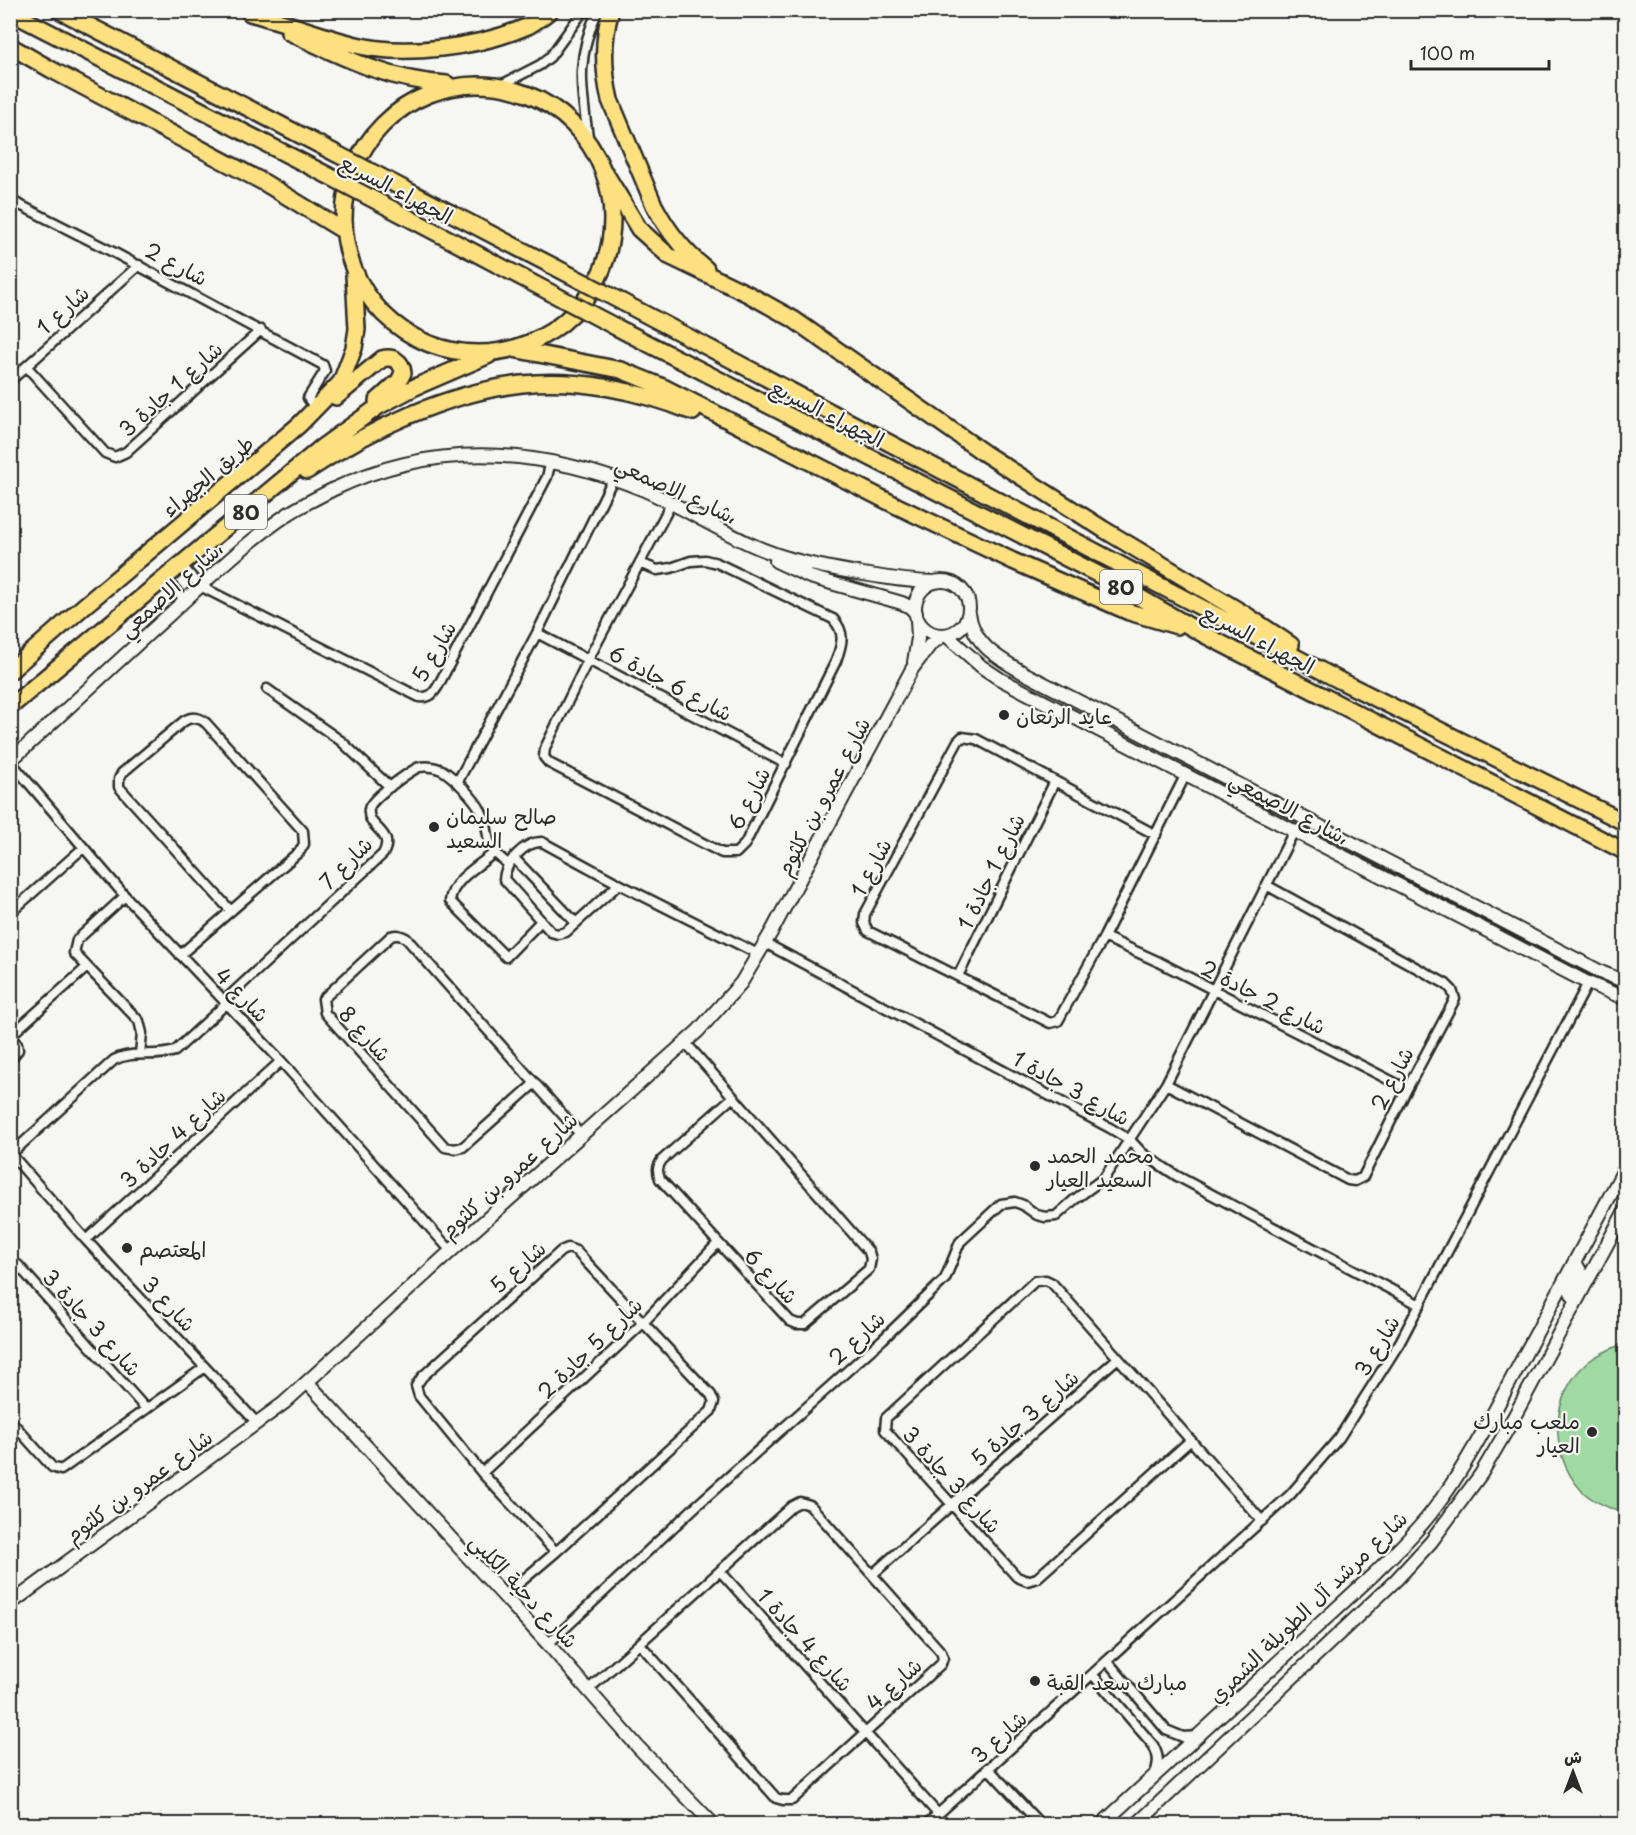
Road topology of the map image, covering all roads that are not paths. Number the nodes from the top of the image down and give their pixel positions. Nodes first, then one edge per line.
1 (59, 10) edge
2 (550, 10) edge
3 (584, 10) edge
4 (598, 10) edge
5 (611, 10) edge
6 (10, 12) edge
7 (247, 12) edge
8 (10, 46) edge
9 (464, 86) junction
10 (498, 86) junction
11 (589, 144) junction
12 (605, 173) junction
13 (10, 200) edge
14 (344, 231) junction
15 (139, 265) junction
16 (354, 271) junction
17 (725, 282) junction
18 (261, 330) junction
19 (506, 349) junction
20 (27, 367) junction
21 (10, 381) edge
22 (315, 408) junction
23 (299, 425) junction
24 (761, 438) junction
25 (322, 447) junction
26 (551, 461) junction
27 (613, 479) junction
28 (671, 504) junction
29 (245, 512) junction
30 (750, 544) junction
31 (640, 563) junction
32 (181, 565) junction
33 (165, 579) junction
34 (936, 582) junction
35 (200, 586) junction
36 (185, 600) junction
37 (916, 614) junction
38 (969, 614) junction
39 (537, 633) junction
40 (1203, 634) junction
41 (945, 635) junction
42 (589, 658) junction
43 (912, 669) junction
44 (10, 671) edge
45 (1337, 679) junction
46 (267, 689) dead end
47 (10, 707) edge
48 (10, 761) edge
49 (786, 764) junction
50 (1186, 774) junction
51 (1054, 781) junction
52 (457, 783) junction
53 (390, 787) junction
54 (1626, 824) edge
55 (1294, 831) junction
56 (1156, 835) junction
57 (83, 848) junction
58 (1626, 852) edge
59 (494, 853) junction
60 (511, 861) junction
61 (619, 884) junction
62 (1268, 886) junction
63 (125, 896) junction
64 (231, 911) junction
65 (10, 913) edge
66 (541, 921) junction
67 (576, 923) junction
68 (1104, 937) junction
69 (765, 943) junction
70 (758, 954) junction
71 (180, 955) junction
72 (86, 968) junction
73 (958, 976) junction
74 (1626, 982) edge
75 (1588, 983) junction
76 (1214, 991) junction
77 (1626, 999) edge
78 (225, 1002) junction
79 (10, 1037) edge
80 (685, 1042) junction
81 (140, 1054) junction
82 (10, 1060) edge
83 (281, 1061) junction
84 (535, 1083) junction
85 (1166, 1084) junction
86 (1407, 1089) junction
87 (733, 1097) junction
88 (581, 1135) junction
89 (1130, 1140) junction
90 (11, 1153) edge
91 (1626, 1166) edge
92 (1626, 1209) edge
93 (86, 1240) junction
94 (717, 1244) junction
95 (451, 1251) junction
96 (1575, 1262) junction
97 (10, 1263) edge
98 (1578, 1298) junction
99 (1420, 1305) junction
100 (1548, 1312) junction
101 (643, 1323) junction
102 (1550, 1349) junction
103 (1118, 1358) junction
104 (205, 1367) junction
105 (308, 1383) junction
106 (146, 1409) junction
107 (10, 1420) edge
108 (257, 1423) junction
109 (1191, 1440) junction
110 (482, 1473) junction
111 (952, 1504) junction
112 (1262, 1521) junction
113 (556, 1552) junction
114 (720, 1571) junction
115 (873, 1574) junction
116 (504, 1596) junction
117 (12, 1600) edge
118 (1310, 1635) junction
119 (548, 1644) junction
120 (640, 1644) junction
121 (1108, 1662) junction
122 (1093, 1675) junction
123 (1286, 1683) junction
124 (589, 1689) junction
125 (866, 1732) junction
126 (1198, 1736) junction
127 (988, 1768) junction
128 (1154, 1777) junction
129 (938, 1814) junction
130 (713, 1824) edge
131 (927, 1824) edge
132 (1040, 1824) edge
133 (1102, 1824) edge
134 (1137, 1824) edge

1 - 45 highway, الجهراء السريع / 80, bridge
2 - 7 highway
3 - 10 street
4 - 11 street
5 - 17 highway
6 - 40 highway, الجهراء السريع / 80, bridge
7 - 9 highway
8 - 14 highway
9 - 10 highway, 80
9 - 14 highway, 80
10 - 11 highway, 80
11 - 12 highway, 80
12 - 17 highway
12 - 19 highway, 80
13 - 15 street, شارع 2
14 - 16 highway, 80
15 - 18 street, شارع 2
15 - 20 street, شارع 1
16 - 19 highway, 80
16 - 22 highway, طريق الجهراء / 80
17 - 45 highway
18 - 20 street, شارع 1 جادة 3
18 - 22 street, شارع 2
19 - 24 highway
19 - 25 highway, 80
20 - 21 street, شارع 1
22 - 23 highway, طريق الجهراء / 80
23 - 25 highway
23 - 44 highway, طريق الجهراء / 80
24 - 29 highway
24 - 40 highway
25 - 29 highway, 80
26 - 27 street, شارع الاصمعي،
26 - 35 street, شارع الاصمعي،
26 - 35 street, شارع 5
27 - 28 street, شارع الاصمعي،
27 - 39 street
28 - 30 street, شارع الاصمعي،
28 - 31 street, شارع 6
29 - 32 highway, 80
30 - 34 street, شارع الاصمعي،
30 - 37 street, شارع الاصمعي،
31 - 42 street, شارع 6
31 - 49 street, شارع 6
32 - 33 highway, 80
32 - 35 street
33 - 36 street
33 - 47 highway, 80
34 - 37 street
34 - 38 street
35 - 36 street, شارع الاصمعي،
36 - 48 street, شارع الاصمعي،
37 - 41 street
37 - 43 street, شارع عمرو بن كلثوم
38 - 41 street
38 - 74 street, شارع الاصمعي،
39 - 42 street, شارع 6 جادة 6
39 - 52 street
40 - 58 highway, الجهراء السريع / 80
41 - 43 street, شارع عمرو بن كلثوم
41 - 50 street, شارع الاصمعي،
42 - 49 street, شارع 6 جادة 6
42 - 49 street, شارع 6
43 - 69 street, شارع عمرو بن كلثوم
45 - 54 highway, الجهراء السريع / 80
46 - 53 street
48 - 57 street, شارع 4
50 - 55 street, شارع الاصمعي،
50 - 56 street, شارع 1
51 - 56 street, شارع 1
51 - 73 street, شارع 1 جادة 1
51 - 73 street, شارع 1
52 - 53 street, شارع 7
52 - 59 street, شارع 7
53 - 78 street, شارع 7
55 - 62 street, شارع 2
55 - 75 street, شارع الاصمعي،
56 - 68 street, شارع 1
57 - 63 street, شارع 4
57 - 65 street
59 - 60 street
59 - 66 street
60 - 61 street
60 - 66 street
60 - 67 street
61 - 67 street
61 - 70 street
62 - 76 street, شارع 2
62 - 86 street, شارع 2
63 - 71 street, شارع 4
63 - 72 street
64 - 64 street
64 - 71 street
66 - 67 street
68 - 73 street, شارع 1
68 - 76 street, شارع 2 جادة 2
69 - 70 street, شارع عمرو بن كلثوم
69 - 89 street, شارع 3 جادة 1
70 - 80 street, شارع عمرو بن كلثوم
71 - 78 street, شارع 4
72 - 79 street
72 - 81 street
75 - 77 street, شارع الاصمعي،
75 - 99 street, شارع 3
76 - 85 street, شارع 2
76 - 86 street, شارع 2 جادة 2
78 - 81 street
78 - 83 street, شارع 4
79 - 82 street
80 - 87 street, شارع 6
80 - 88 street, شارع عمرو بن كلثوم
81 - 90 street
83 - 93 street, شارع 4 جادة 3
83 - 95 street, شارع 4
84 - 84 street, شارع 8
84 - 88 street, شارع 8
85 - 86 street, شارع 2
85 - 89 street, شارع 2
87 - 94 street, شارع 6
87 - 94 street, شارع 6
88 - 95 street, شارع عمرو بن كلثوم
89 - 99 street, شارع 3 جادة 1
89 - 119 street, شارع 2
90 - 93 street, شارع 3
91 - 96 street, شارع مرشد آل الطويلة الشمري
92 - 98 street, شارع مرشد آل الطويلة الشمري
93 - 104 street, شارع 3
94 - 101 street, شارع 5 جادة 2
95 - 105 street, شارع عمرو بن كلثوم
96 - 98 street
96 - 100 street, شارع مرشد آل الطويلة الشمري
97 - 106 street, شارع 3 جادة 3
98 - 102 street, شارع مرشد آل الطويلة الشمري
99 - 112 street, شارع 3
100 - 102 street
100 - 118 street, شارع مرشد آل الطويلة الشمري
101 - 110 street, شارع 5 جادة 2
101 - 110 street, شارع 5
101 - 113 street, شارع 5
102 - 123 street, شارع مرشد آل الطويلة الشمري
103 - 109 street, شارع 3 جادة 3
103 - 111 street, شارع 3 جادة 5
103 - 111 street, شارع 3 جادة 3
104 - 106 street
104 - 108 street, شارع 3
105 - 108 street, شارع عمرو بن كلثوم
105 - 116 street, شارع دحية الكلبي
106 - 107 street
108 - 117 street, شارع عمرو بن كلثوم
109 - 111 street, شارع 3 جادة 3
109 - 112 street, شارع 3 جادة 3
110 - 113 street, شارع 5
111 - 115 street, شارع 3 جادة 5
112 - 121 street, شارع 3
113 - 116 street, شارع 5
114 - 115 street, شارع 4
114 - 120 street, شارع 4
114 - 125 street, شارع 4 جادة 1
115 - 125 street, شارع 4
116 - 119 street, شارع دحية الكلبي
118 - 123 street
118 - 126 street, شارع مرشد آل الطويلة الشمري
119 - 124 street, شارع دحية الكلبي
120 - 124 street, شارع 4
120 - 125 street, شارع 4
121 - 122 street, شارع 3
121 - 126 street
122 - 127 street, شارع 3
122 - 128 street
123 - 134 street, شارع مرشد آل الطويلة الشمري
124 - 130 street, شارع دحية الكلبي
125 - 129 street, شارع 4 جادة 1
126 - 128 street, شارع مرشد آل الطويلة الشمري
127 - 129 street, شارع 3
127 - 132 street
128 - 133 street, شارع مرشد آل الطويلة الشمري
129 - 131 street, شارع 3

